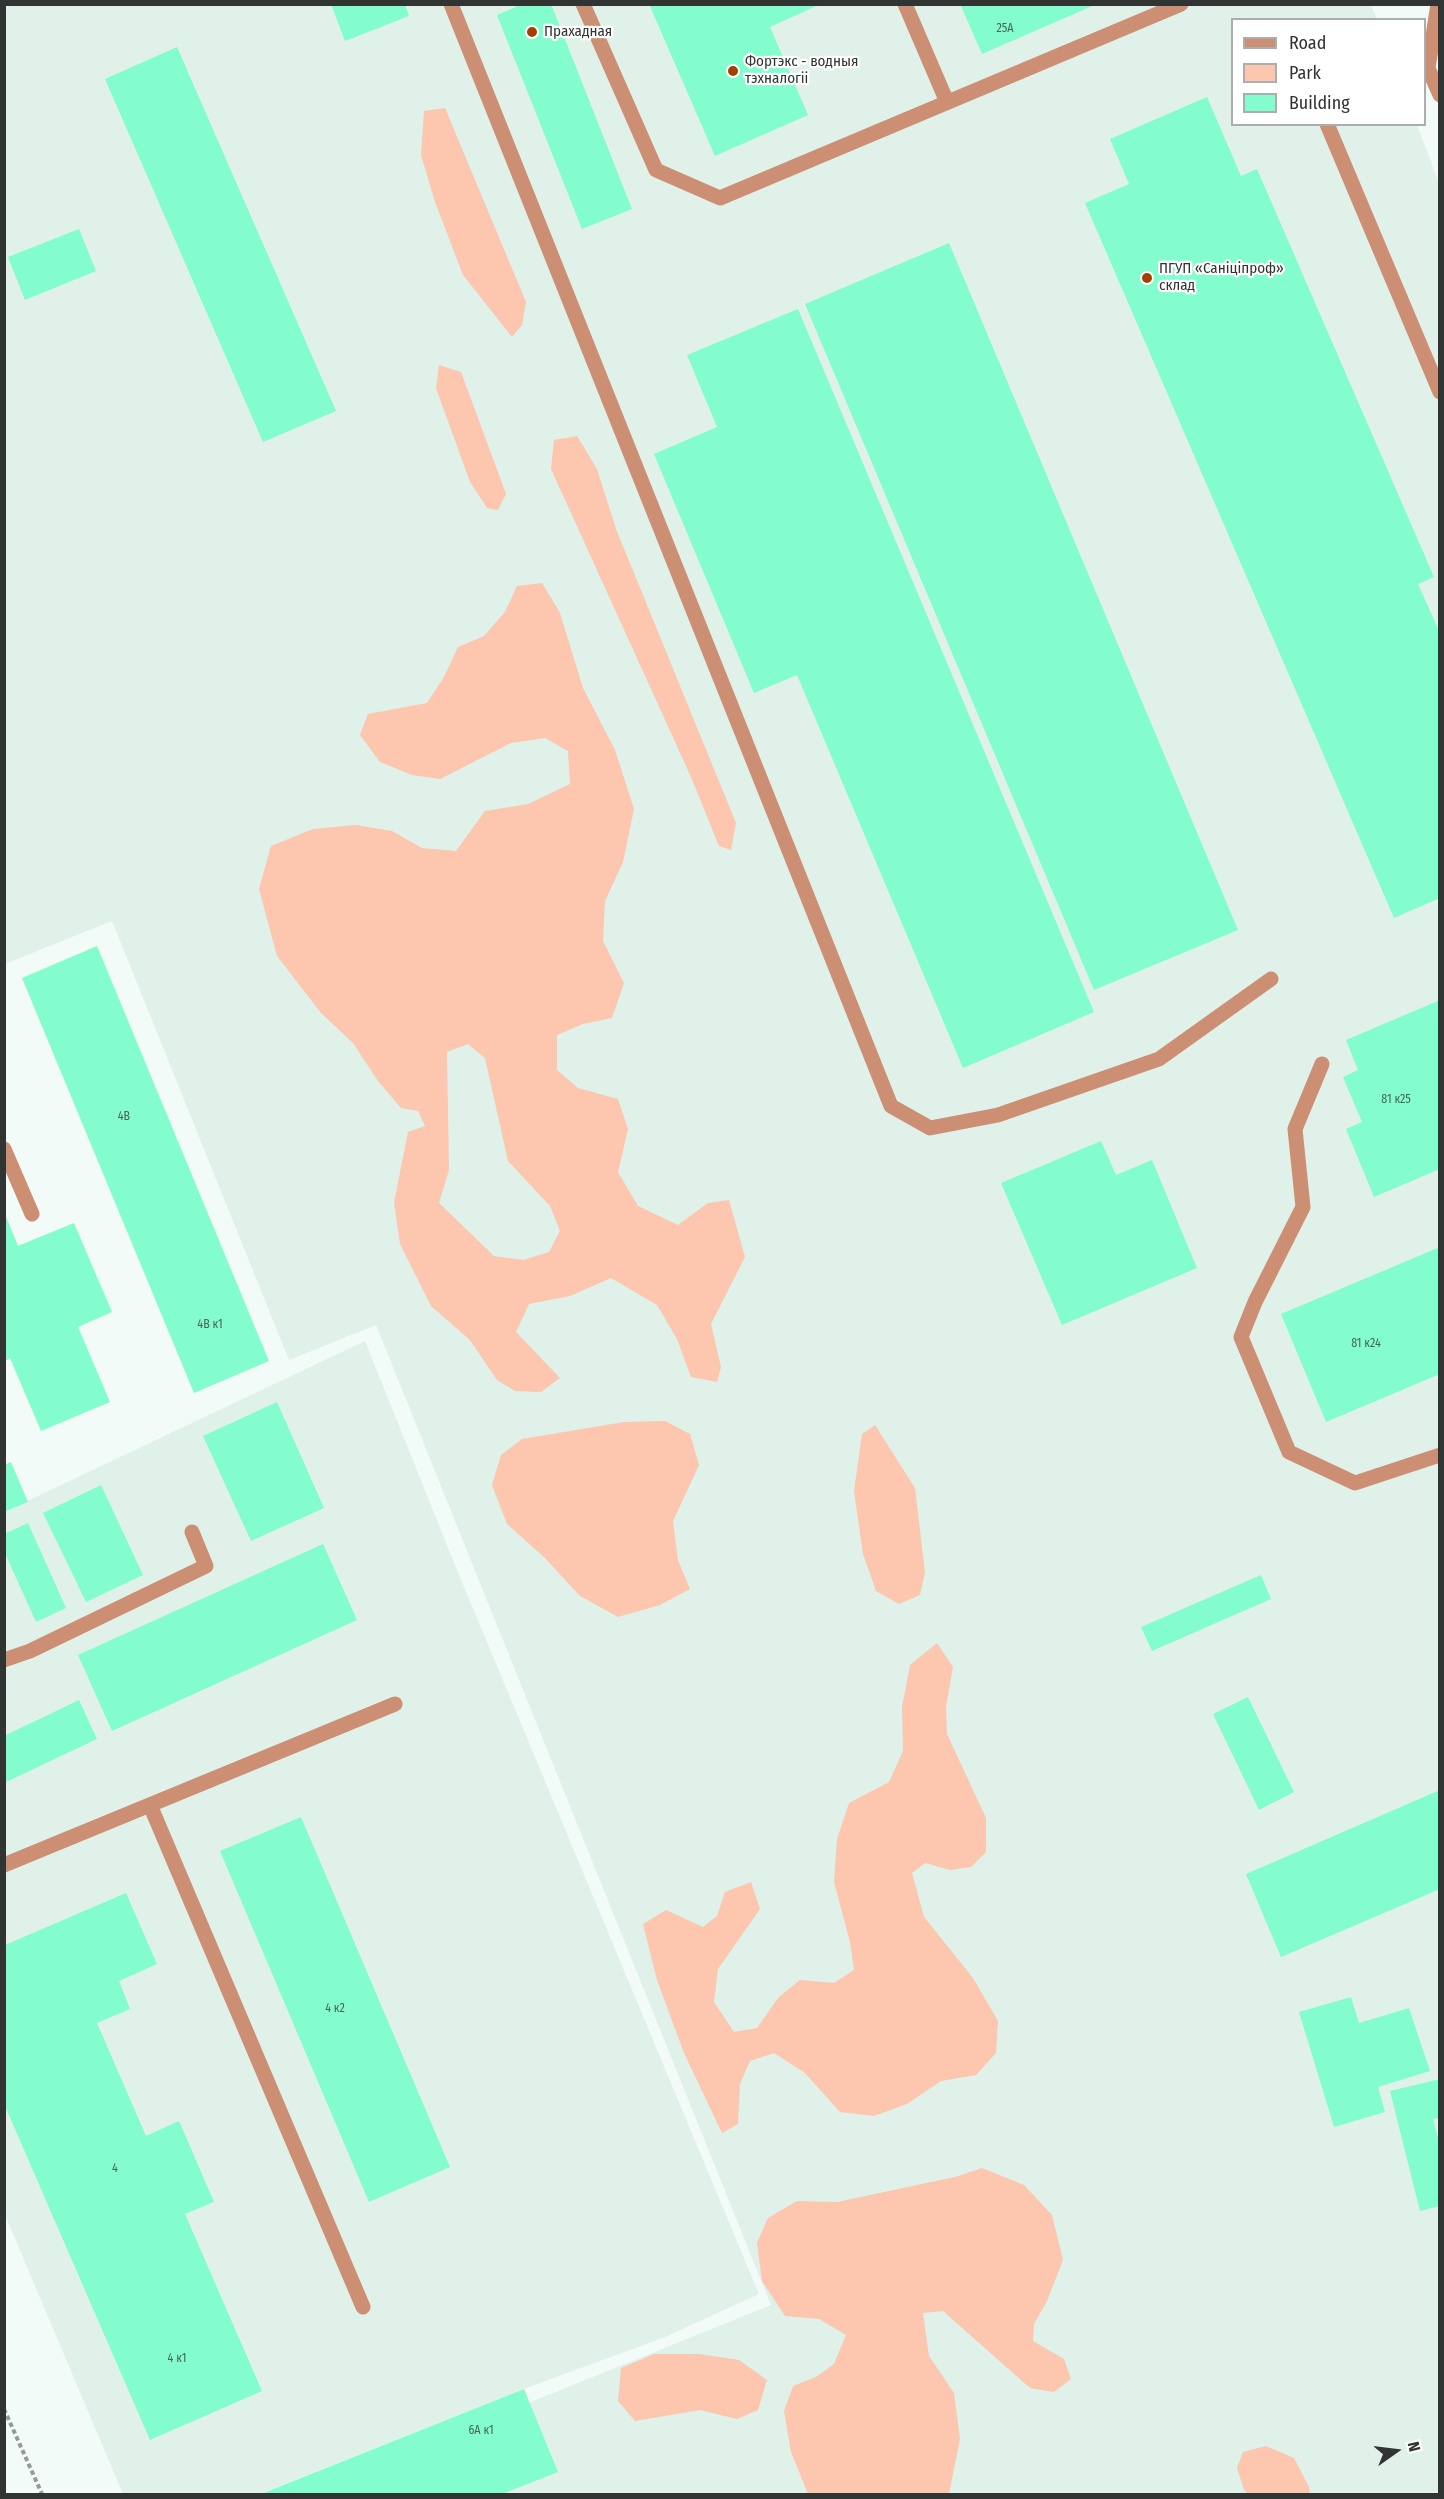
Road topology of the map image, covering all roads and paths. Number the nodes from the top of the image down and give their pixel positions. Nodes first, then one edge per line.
1 (451, 4) edge
2 (583, 4) edge
3 (905, 4) edge
4 (1180, 4) edge
5 (1438, 4) edge
6 (1440, 95) edge
7 (947, 102) junction
8 (1328, 126) edge
9 (1440, 392) edge
10 (1271, 979) dead end
11 (1322, 1064) dead end
12 (4, 1149) edge
13 (32, 1214) dead end
14 (1440, 1455) edge
15 (192, 1532) dead end
16 (4, 1660) edge
17 (394, 1704) dead end
18 (150, 1804) junction
19 (4, 1865) edge
20 (363, 2307) dead end
21 (4, 2409) edge
22 (42, 2494) edge

1 - 10 lane
2 - 7 lane
3 - 7 lane
4 - 7 lane
5 - 6 lane
8 - 9 lane
11 - 14 lane
12 - 13 lane
15 - 16 lane
17 - 18 lane
18 - 19 lane
18 - 20 lane
21 - 22 path

